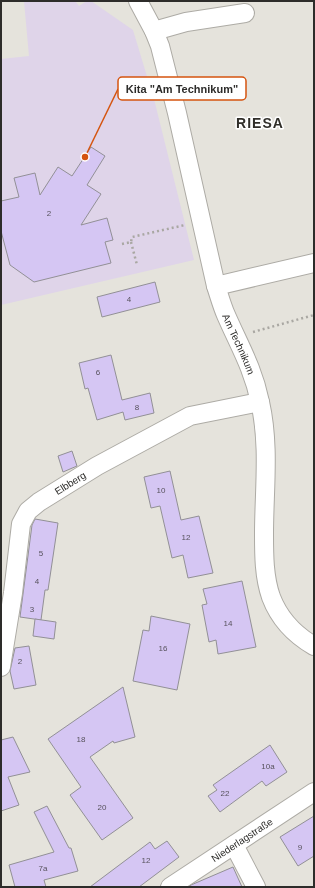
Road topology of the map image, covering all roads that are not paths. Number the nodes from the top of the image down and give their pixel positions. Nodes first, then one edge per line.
1 (138, 1) edge
2 (245, 13) dead end
3 (154, 31) junction
4 (314, 263) edge
5 (216, 286) junction
6 (260, 402) junction
7 (5, 614) edge
8 (314, 646) edge
9 (1, 667) edge
10 (314, 792) edge
11 (234, 845) junction
12 (170, 887) edge
13 (256, 887) edge

1 - 3 street, Am Technikum
2 - 3 street
3 - 5 street, Am Technikum
4 - 5 street
5 - 6 street, Am Technikum
6 - 7 street, Elbberg
6 - 8 street, Am Technikum
7 - 9 street, Elbberg
10 - 11 street, Niederlagstraße
11 - 12 street, Niederlagstraße
11 - 13 street

